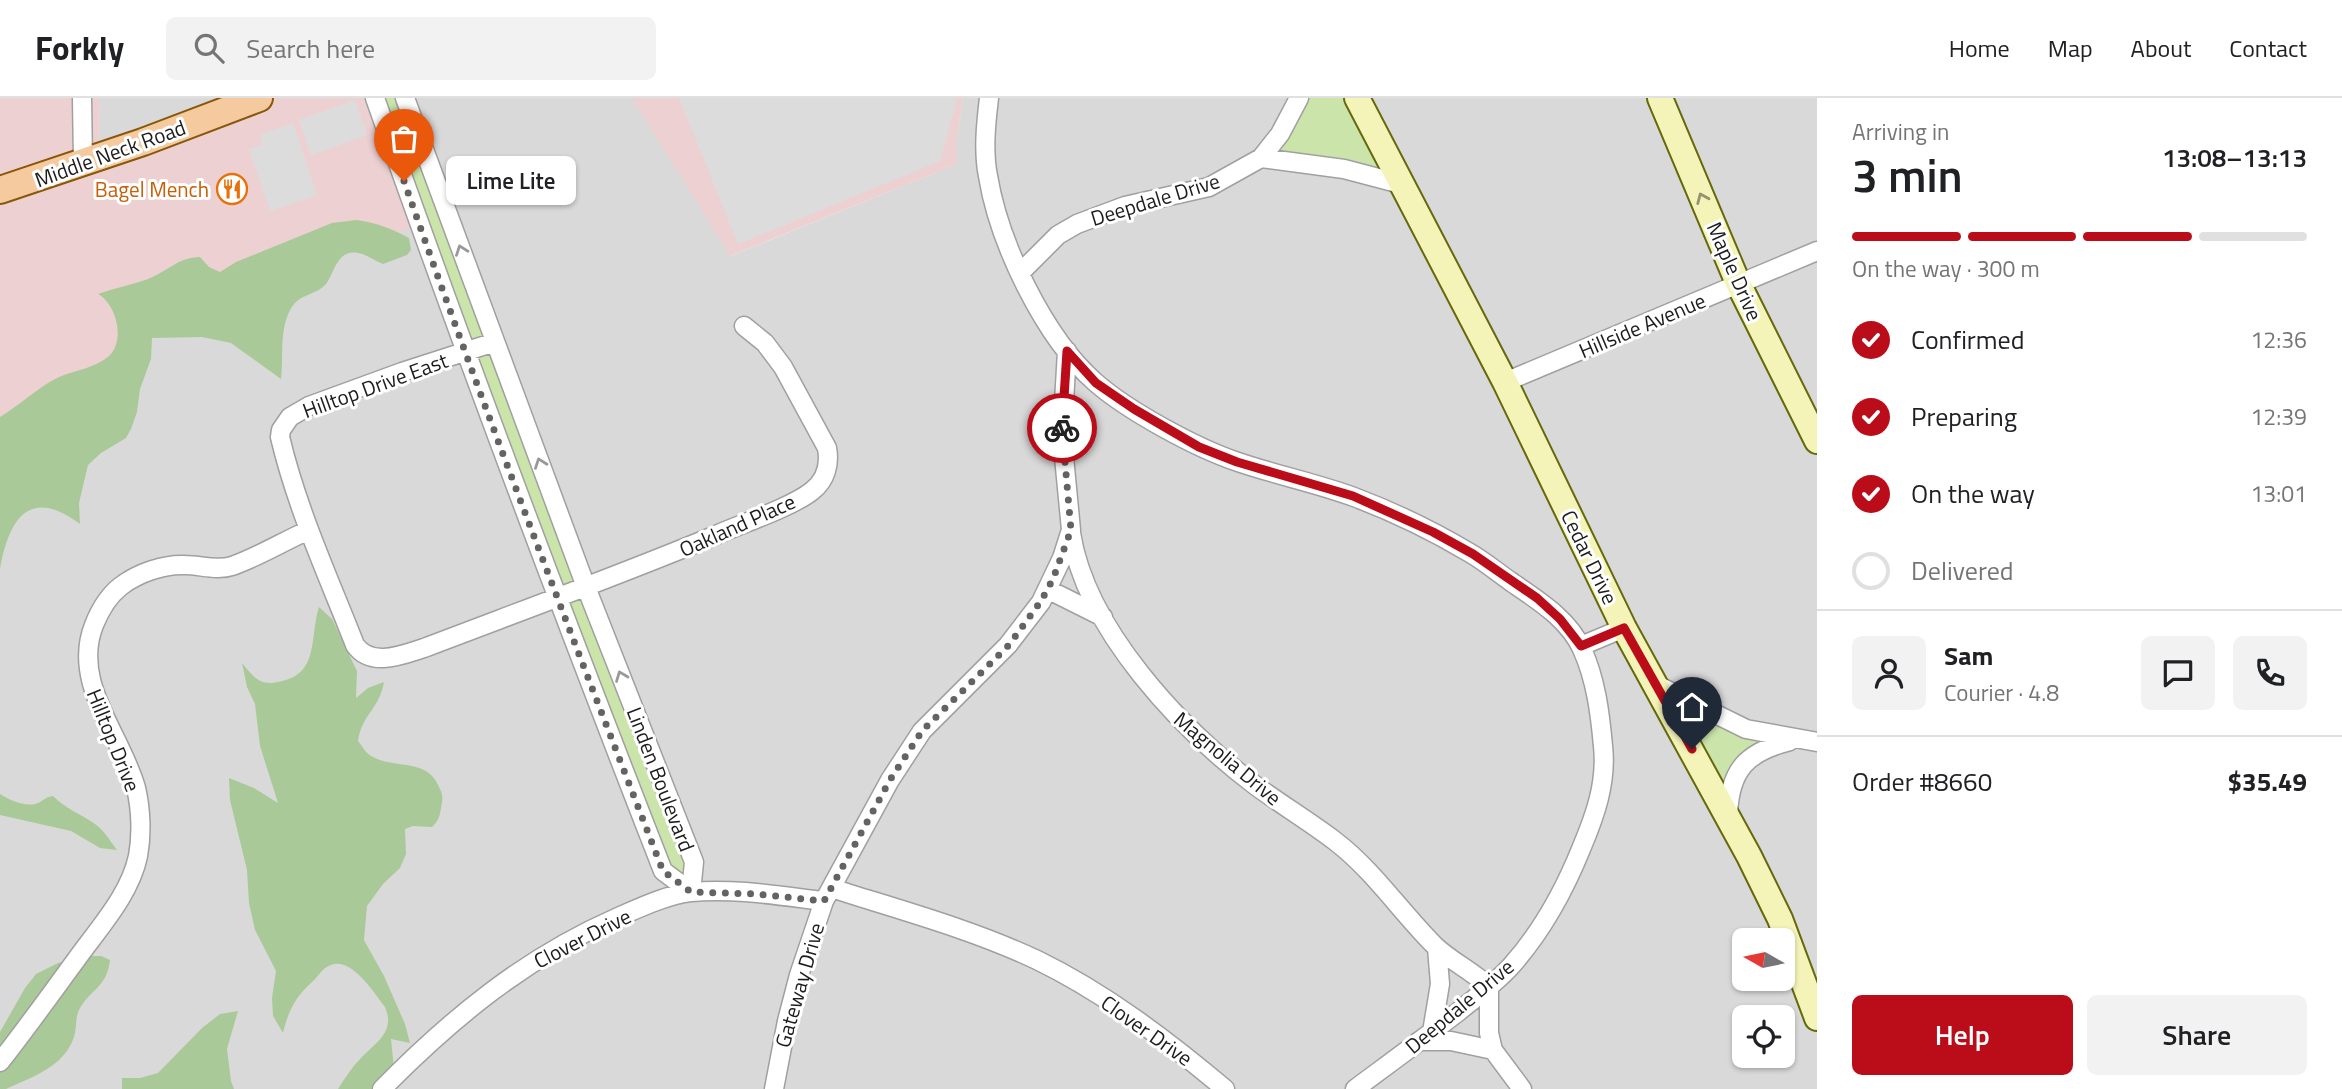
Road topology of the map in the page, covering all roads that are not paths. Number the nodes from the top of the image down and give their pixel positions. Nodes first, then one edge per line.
1 (82, 98) edge
2 (259, 98) edge
3 (989, 98) edge
4 (1299, 98) edge
5 (1357, 98) edge
6 (1660, 98) edge
7 (406, 101) edge
8 (378, 106) edge
9 (1261, 158) junction
10 (83, 163) junction
11 (1401, 184) junction
12 (0, 190) edge
13 (1817, 251) edge
14 (1020, 273) junction
15 (1738, 284) junction
16 (744, 326) dead end
17 (495, 342) junction
18 (1067, 351) junction
19 (464, 352) junction
20 (1505, 382) junction
21 (1817, 441) edge
22 (309, 530) junction
23 (1071, 530) junction
24 (586, 587) junction
25 (1047, 589) junction
26 (556, 598) junction
27 (1103, 617) junction
28 (1624, 628) junction
29 (1581, 646) junction
30 (1655, 684) junction
31 (1796, 739) junction
32 (1817, 742) edge
33 (663, 783) junction
34 (633, 794) junction
35 (1728, 814) junction
36 (691, 892) junction
37 (827, 895) junction
38 (1437, 948) junction
39 (1489, 987) junction
40 (1817, 1018) edge
41 (1426, 1037) junction
42 (1493, 1050) junction
43 (0, 1062) edge
44 (382, 1089) edge
45 (774, 1089) edge
46 (1226, 1089) edge
47 (1355, 1089) edge
48 (1522, 1089) edge

1 - 10 street
2 - 10 main road, Middle Neck Road
3 - 14 street
4 - 9 street, Deepdale Drive
5 - 11 street, Cedar Drive
15 -> 6 street, Maple Drive
7 - 8 street
17 -> 7 street, Linden Boulevard
8 - 19 street, Linden Boulevard
9 - 11 street
9 - 14 street, Deepdale Drive
10 - 12 main road, Middle Neck Road
11 - 20 street, Cedar Drive
13 - 15 street, Hillside Avenue
14 - 18 street
15 - 20 street, Hillside Avenue
15 - 21 street, Maple Drive
16 - 24 street, Oakland Place
17 - 19 street, Hilltop Drive East
24 -> 17 street, Linden Boulevard
18 - 23 street, Gateway Drive
18 - 29 street, Deepdale Drive
19 - 22 street, Hilltop Drive East
19 - 26 street, Linden Boulevard
20 - 28 street, Cedar Drive
22 - 26 street, Hilltop Drive East
22 - 43 street, Hilltop Drive
23 - 25 street, Gateway Drive
23 - 27 street, Magnolia Drive
24 - 26 street, Oakland Place
33 -> 24 street, Linden Boulevard
25 - 27 street
25 - 37 street, Gateway Drive
26 - 34 street, Linden Boulevard
27 - 38 street, Magnolia Drive
28 - 29 street
28 - 30 street, Cedar Drive
29 - 39 street, Deepdale Drive
30 - 31 street
30 - 35 street, Cedar Drive
31 - 32 street
31 - 35 street
33 - 34 street
33 - 36 street, Linden Boulevard
34 - 36 street, Linden Boulevard
35 - 40 street, Cedar Drive
36 - 37 street, Clover Drive
36 - 44 street, Clover Drive
37 - 45 street, Gateway Drive
37 - 46 street, Clover Drive
38 - 39 street, Magnolia Drive
38 - 41 street
39 - 41 street, Deepdale Drive
39 - 42 street
41 - 42 street
41 - 47 street, Deepdale Drive
42 - 48 street

